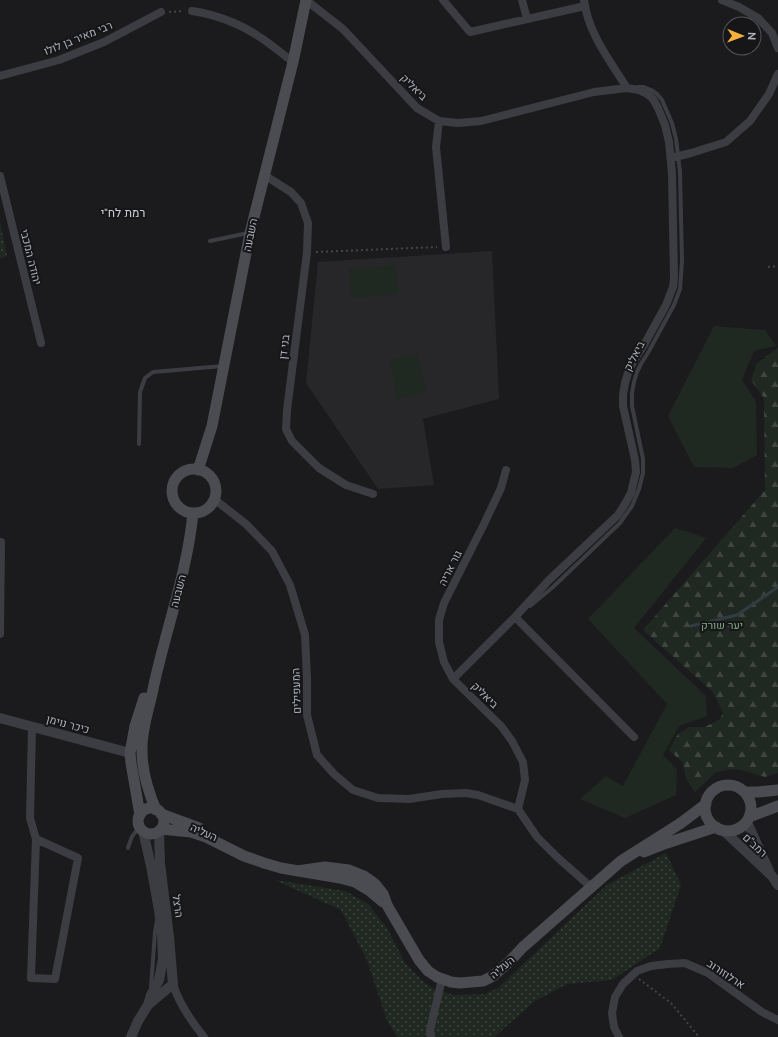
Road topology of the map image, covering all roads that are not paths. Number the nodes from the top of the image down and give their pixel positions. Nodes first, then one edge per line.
1 (306, 0) edge
2 (443, 0) edge
3 (522, 0) edge
4 (722, 0) edge
5 (585, 3) edge
6 (192, 11) road end
7 (161, 12) road end
8 (527, 19) junction
9 (778, 48) edge
10 (293, 62) junction
11 (778, 74) edge
12 (0, 76) edge
13 (628, 88) junction
14 (439, 121) junction
15 (674, 157) junction
16 (264, 175) junction
17 (0, 176) edge
18 (250, 233) junction
19 (210, 241) dead end
20 (446, 247) road end
21 (41, 343) dead end
22 (223, 366) junction
23 (139, 444) dead end
24 (198, 470) junction
25 (506, 470) dead end
26 (373, 494) dead end
27 (214, 499) junction
28 (193, 513) junction
29 (1, 542) dead end
30 (1, 574) edge
31 (515, 617) junction
32 (0, 634) edge
33 (157, 667) junction
34 (453, 679) junction
35 (0, 718) edge
36 (32, 727) junction
37 (634, 737) dead end
38 (130, 753) junction
39 (778, 790) edge
40 (745, 792) junction
41 (706, 804) junction
42 (778, 806) edge
43 (518, 809) junction
44 (159, 812) junction
45 (140, 815) junction
46 (748, 819) junction
47 (141, 829) junction
48 (719, 829) junction
49 (160, 830) junction
50 (36, 839) junction
51 (128, 848) dead end
52 (244, 856) junction
53 (621, 861) junction
54 (775, 880) edge
55 (592, 887) junction
56 (159, 910) junction
57 (442, 979) junction
58 (173, 984) junction
59 (156, 986) junction
60 (151, 995) junction
61 (148, 1005) junction
62 (778, 1020) edge
63 (131, 1037) edge
64 (204, 1037) edge
65 (431, 1037) edge
66 (619, 1037) edge

1 - 10 main road, השבעה
1 - 14 street, ביאליק
2 - 8 street
3 - 8 street
4 - 9 street
5 - 8 street
5 - 13 street
6 - 10 street
7 - 12 street, רבי מאיר בן לולו
10 - 16 main road, השבעה
11 - 15 street
13 - 14 street, ביאליק
13 - 15 street, ביאליק
14 - 20 street
15 - 31 street, ביאליק
16 - 18 main road, השבעה
16 - 26 street, בני דן
17 - 21 street, יהודה המכבי
18 - 19 lane
18 - 22 main road, השבעה
22 - 23 lane
22 - 24 main road, השבעה
24 - 27 main road
24 - 28 main road
25 - 34 street, גור אריה
27 - 28 main road
27 - 43 street, המעפילים
28 - 33 main road, השבעה
29 - 30 street
30 - 32 street
31 - 34 street, ביאליק
31 - 37 street
33 - 38 main road, השבעה
33 - 44 main road, השבעה
34 - 43 street, ביאליק
35 - 36 street, כיכר נוימן
36 - 38 street, כיכר נוימן
36 - 50 street
38 - 45 main road, השבעה
39 - 40 main road
40 - 41 main road
40 - 46 main road
41 - 48 main road
41 - 53 main road, העליה
42 - 46 main road
43 - 55 street
44 - 45 main road
44 - 49 main road
44 - 52 main road, העליה
45 - 47 main road
46 - 48 main road
46 - 54 street, רמב"ם
47 - 49 main road
47 - 51 lane
47 - 56 street, הרצל
48 - 53 main road, העליה
48 - 54 street, רמב"ם
49 - 52 main road, העליה
49 - 58 street, הרצל
50 - 50 street
52 - 57 main road, העליה
53 - 55 main road, העליה
55 - 57 main road, העליה
56 - 59 street, הרצל
56 - 60 lane, הרצל
57 - 65 street
58 - 59 street
58 - 61 street, הרצל
58 - 64 street
59 - 60 street, הרצל
60 - 61 street, הרצל
61 - 63 street, הרצל
62 - 66 street, ארלוזורוב

